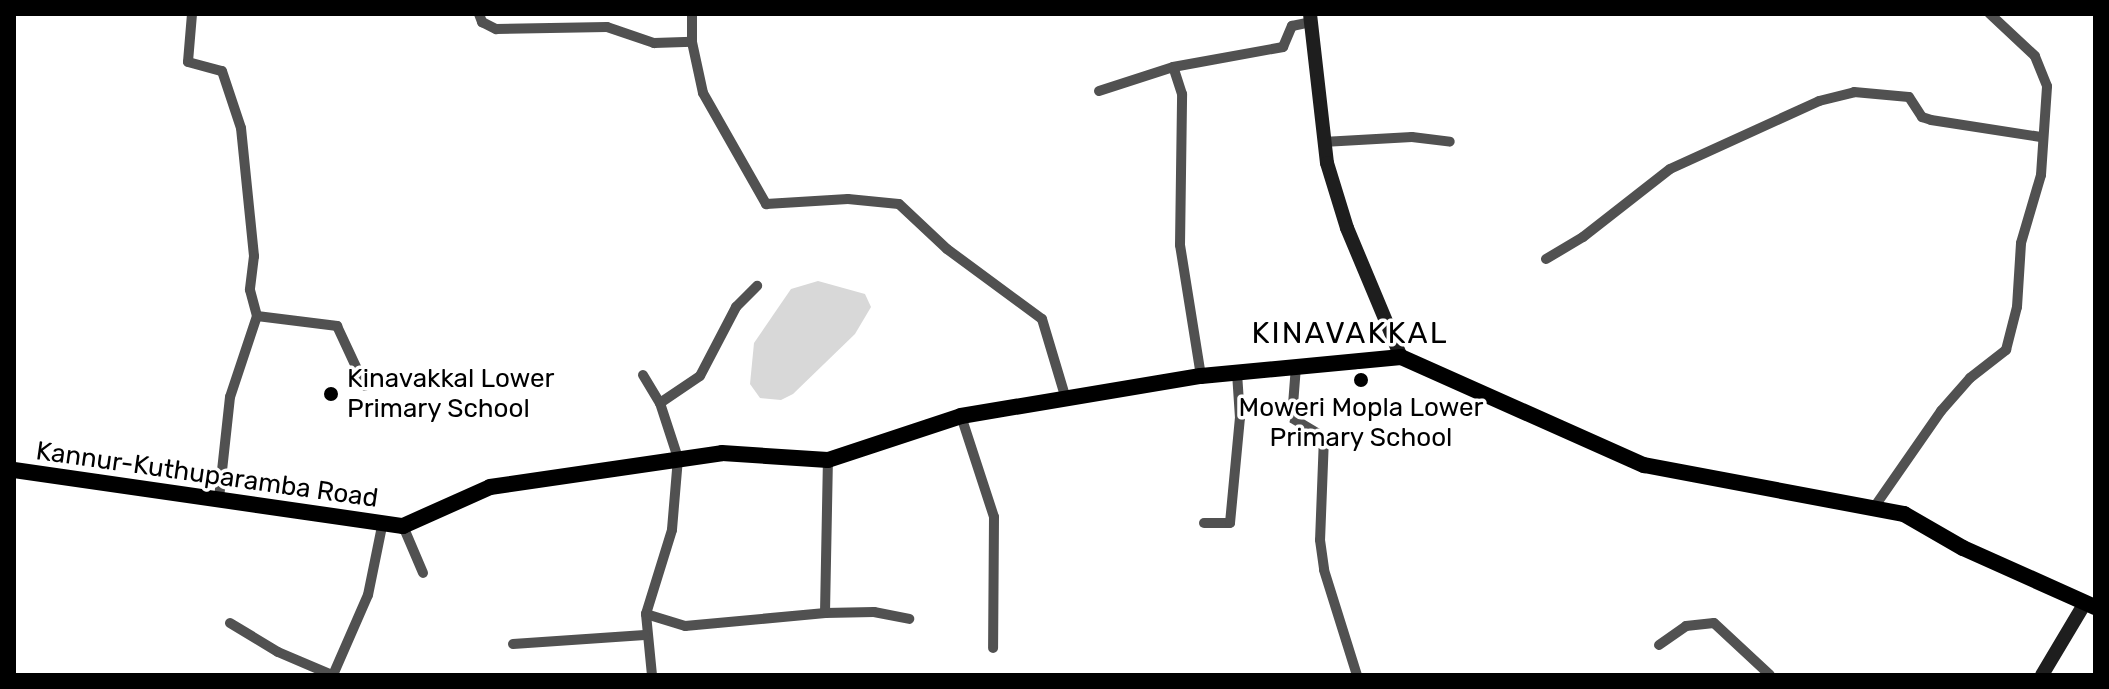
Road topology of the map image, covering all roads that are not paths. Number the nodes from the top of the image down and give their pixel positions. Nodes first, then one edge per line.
1 (192, 14) edge
2 (479, 14) edge
3 (692, 14) edge
4 (1990, 14) edge
5 (1310, 18) edge
6 (692, 42) junction
7 (1173, 67) junction
8 (1099, 91) dead end
9 (2041, 137) junction
10 (1323, 142) junction
11 (1450, 142) dead end
12 (1546, 259) dead end
13 (757, 286) dead end
14 (257, 316) junction
15 (1401, 357) junction
16 (1296, 366) junction
17 (1237, 373) junction
18 (643, 375) dead end
19 (1201, 376) junction
20 (365, 386) dead end
21 (1066, 399) junction
22 (660, 403) junction
23 (961, 416) junction
24 (678, 458) junction
25 (828, 460) junction
26 (14, 470) edge
27 (219, 498) junction
28 (1875, 506) junction
29 (1204, 523) dead end
30 (382, 526) junction
31 (403, 526) junction
32 (423, 573) dead end
33 (2090, 605) edge
34 (825, 613) junction
35 (646, 614) junction
36 (909, 619) dead end
37 (230, 623) dead end
38 (645, 635) junction
39 (513, 644) dead end
40 (1659, 645) dead end
41 (993, 648) dead end
42 (333, 675) edge
43 (652, 675) edge
44 (1357, 675) edge
45 (1770, 675) edge
46 (2042, 675) edge

1 - 14 street
2 - 6 street
3 - 6 street
4 - 9 street
5 - 7 street
5 - 10 main road
6 - 21 street
7 - 8 street
7 - 19 street
9 - 12 street
9 - 28 street
10 - 11 street
10 - 15 main road
13 - 22 street
14 - 20 street
14 - 27 street
15 - 16 main road, Kannur-Kuthuparamba Road
15 - 28 main road, Kannur-Kuthuparamba Road
16 - 17 main road, Kannur-Kuthuparamba Road
16 - 44 street
17 - 19 main road, Kannur-Kuthuparamba Road
17 - 29 street
18 - 22 street
19 - 21 main road, Kannur-Kuthuparamba Road
21 - 23 main road, Kannur-Kuthuparamba Road
22 - 24 street
23 - 25 main road, Kannur-Kuthuparamba Road
23 - 41 street
24 - 25 main road, Kannur-Kuthuparamba Road
24 - 31 main road, Kannur-Kuthuparamba Road
24 - 35 street
25 - 34 street
26 - 27 main road, Kannur-Kuthuparamba Road
27 - 30 main road, Kannur-Kuthuparamba Road
28 - 33 main road, Kannur-Kuthuparamba Road
30 - 31 main road, Kannur-Kuthuparamba Road
30 - 42 street
31 - 32 street
33 - 46 main road
34 - 35 street
34 - 36 street
35 - 38 street
37 - 42 street
38 - 39 street
38 - 43 street
40 - 45 street

